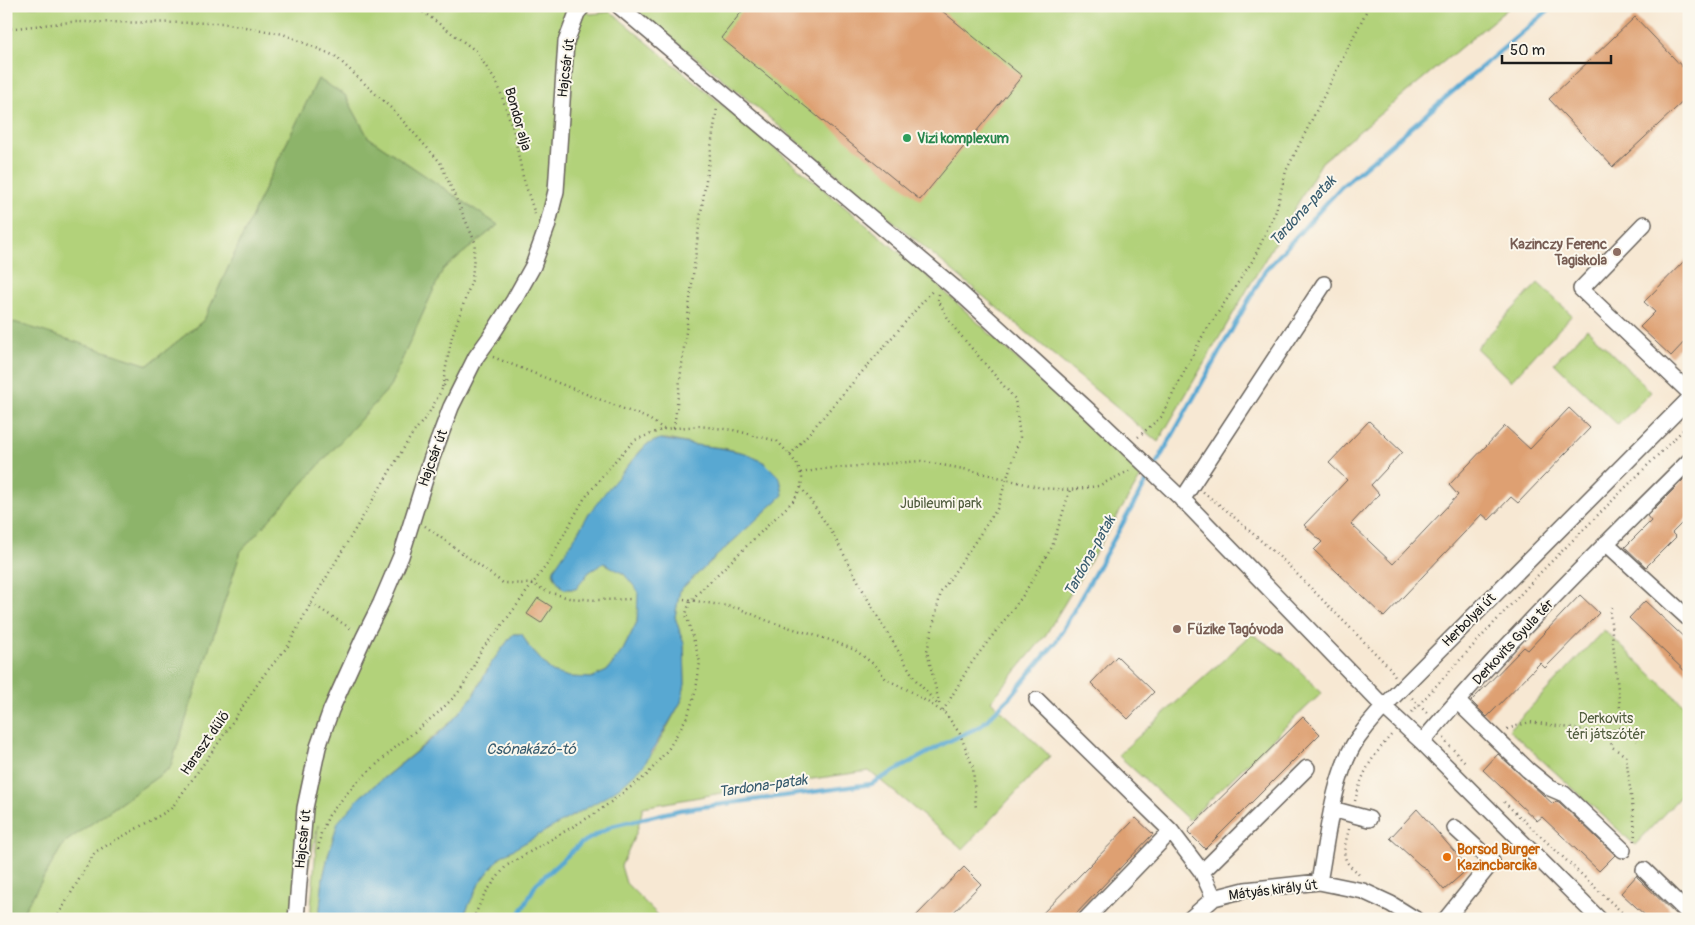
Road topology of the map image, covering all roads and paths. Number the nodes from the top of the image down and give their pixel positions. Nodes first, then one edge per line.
1 (414, 6) edge
2 (583, 6) edge
3 (619, 6) edge
4 (1369, 6) edge
5 (6, 28) edge
6 (720, 92) junction
7 (534, 214) dead end
8 (1644, 224) dead end
9 (943, 278) junction
10 (1324, 284) dead end
11 (480, 351) junction
12 (450, 373) dead end
13 (442, 388) junction
14 (1689, 392) edge
15 (1689, 399) edge
16 (674, 428) junction
17 (664, 429) junction
18 (1127, 446) junction
19 (790, 455) junction
20 (1689, 461) edge
21 (1150, 468) junction
22 (801, 473) junction
23 (1006, 480) junction
24 (801, 487) junction
25 (1070, 490) junction
26 (1206, 493) dead end
27 (1182, 500) junction
28 (414, 518) junction
29 (1606, 543) junction
30 (533, 584) junction
31 (633, 599) dead end
32 (684, 600) dead end
33 (690, 601) junction
34 (310, 603) junction
35 (1612, 607) dead end
36 (1689, 619) edge
37 (364, 636) junction
38 (1401, 689) junction
39 (1037, 700) dead end
40 (1457, 701) junction
41 (940, 707) junction
42 (1384, 707) junction
43 (943, 711) junction
44 (946, 714) junction
45 (1438, 724) junction
46 (1622, 727) junction
47 (1491, 734) junction
48 (1611, 734) junction
49 (1637, 741) dead end
50 (1422, 742) junction
51 (1307, 768) dead end
52 (1471, 768) dead end
53 (1504, 801) dead end
54 (1332, 809) junction
55 (976, 810) dead end
56 (1369, 819) dead end
57 (1455, 828) dead end
58 (1171, 832) junction
59 (1629, 847) joint
60 (318, 849) dead end
61 (1644, 870) dead end
62 (1202, 872) junction
63 (1319, 882) junction
64 (1214, 898) junction
65 (1689, 914) edge
66 (1194, 918) edge
67 (56, 919) edge
68 (296, 919) edge
69 (473, 919) edge
70 (1086, 919) edge
71 (1416, 919) edge
72 (1446, 919) edge
73 (1599, 919) edge
74 (1629, 919) edge

1 - 7 path, Bondor alja
2 - 11 street, Hajcsár út
3 - 6 street
4 - 18 path
5 - 13 path
6 - 9 street
6 - 16 path
8 - 14 street
9 - 18 street
9 - 19 path
9 - 23 path
10 - 27 street
11 - 17 path
11 - 28 street, Hajcsár út
12 - 13 path, Haraszt dűlő
13 - 34 path, Haraszt dűlő
15 - 38 street, Herbolyai út
16 - 17 path
16 - 19 path
17 - 30 path
18 - 21 street
19 - 22 path
20 - 29 street, Derkovits Gyula tér
21 - 25 path
21 - 27 street
22 - 23 path
22 - 24 path
23 - 25 path
23 - 41 path
24 - 33 path
24 - 41 path
25 - 43 path
26 - 38 path
27 - 42 street
28 - 30 path
28 - 37 street, Hajcsár út
29 - 36 street
29 - 40 street, Derkovits Gyula tér
30 - 31 path
30 - 60 path
32 - 33 path
33 - 44 path
33 - 69 path
34 - 37 path
34 - 67 path, Haraszt dűlő
35 - 46 path
37 - 68 street, Hajcsár út
38 - 42 street, Herbolyai út
38 - 45 path
39 - 58 street, Mátyás király út
40 - 45 street, Derkovits Gyula tér
40 - 47 street
41 - 43 path
42 - 50 street
42 - 54 street, Herbolyai út
43 - 44 path
44 - 55 path
45 - 50 street, Derkovits Gyula tér
45 - 52 path
46 - 48 path
46 - 49 path
47 - 48 path
47 - 59 street
48 - 59 path
50 - 73 street
51 - 62 street
53 - 74 path
54 - 56 street
54 - 63 street, Herbolyai út
57 - 72 street
58 - 62 street, Mátyás király út
58 - 70 street
61 - 65 street
62 - 64 street, Mátyás király út
63 - 64 street, Mátyás király út
63 - 71 street, Mátyás király út
64 - 66 street, Mátyás király út

